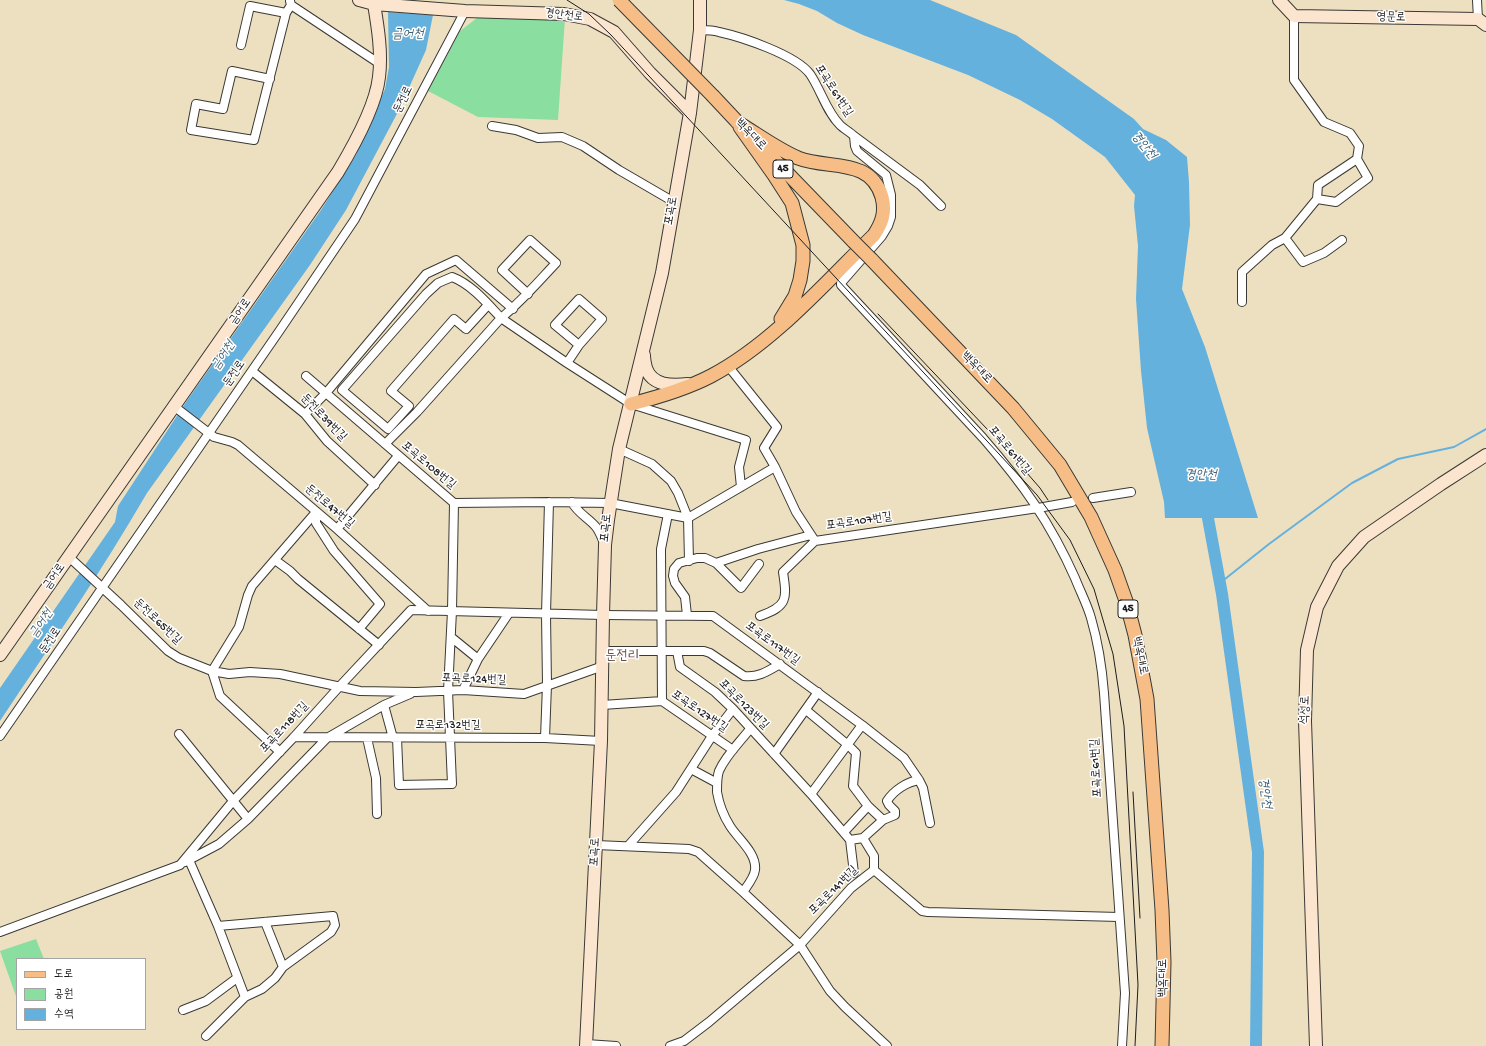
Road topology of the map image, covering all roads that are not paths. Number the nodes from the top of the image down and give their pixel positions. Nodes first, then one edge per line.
1 (359, 0) edge
2 (619, 0) edge
3 (700, 0) edge
4 (1279, 0) edge
5 (1477, 0) edge
6 (290, 2) edge
7 (374, 4) junction
8 (465, 11) junction
9 (286, 13) junction
10 (1294, 16) junction
11 (1482, 22) edge
12 (700, 24) junction
13 (241, 45) dead end
14 (380, 64) junction
15 (270, 79) junction
16 (690, 114) junction
17 (737, 122) junction
18 (492, 126) dead end
19 (854, 136) junction
20 (1357, 159) junction
21 (1317, 199) junction
22 (674, 202) junction
23 (941, 206) dead end
24 (1285, 238) junction
25 (1342, 240) dead end
26 (528, 294) junction
27 (1242, 302) dead end
28 (488, 305) junction
29 (513, 309) junction
30 (501, 318) junction
31 (768, 338) junction
32 (579, 345) junction
33 (643, 350) junction
34 (567, 363) junction
35 (728, 366) junction
36 (252, 371) junction
37 (306, 376) dead end
38 (695, 384) junction
39 (326, 393) junction
40 (631, 404) junction
41 (175, 406) junction
42 (304, 414) junction
43 (209, 432) junction
44 (385, 444) junction
45 (619, 449) junction
46 (1486, 455) edge
47 (398, 456) junction
48 (775, 467) junction
49 (374, 485) junction
50 (741, 487) junction
51 (1131, 492) dead end
52 (1093, 498) dead end
53 (549, 502) junction
54 (572, 502) junction
55 (1072, 502) dead end
56 (454, 503) junction
57 (610, 503) junction
58 (1038, 508) junction
59 (316, 512) junction
60 (668, 514) junction
61 (688, 518) junction
62 (337, 529) junction
63 (813, 538) junction
64 (605, 545) junction
65 (71, 559) junction
66 (275, 560) junction
67 (688, 561) junction
68 (716, 563) junction
69 (759, 564) dead end
70 (100, 585) junction
71 (428, 611) junction
72 (452, 611) junction
73 (508, 613) junction
74 (546, 614) junction
75 (662, 614) junction
76 (687, 614) junction
77 (603, 615) junction
78 (760, 616) dead end
79 (359, 629) junction
80 (451, 637) junction
81 (379, 645) junction
82 (662, 650) junction
83 (603, 651) junction
84 (677, 651) junction
85 (0, 655) edge
86 (478, 659) junction
87 (780, 664) junction
88 (603, 666) junction
89 (212, 671) junction
90 (547, 685) junction
91 (339, 687) junction
92 (463, 690) junction
93 (448, 691) junction
94 (416, 692) junction
95 (818, 692) junction
96 (662, 700) junction
97 (384, 705) junction
98 (602, 705) junction
99 (733, 709) junction
100 (806, 710) junction
101 (862, 725) junction
102 (750, 729) junction
103 (178, 734) dead end
104 (0, 736) edge
105 (712, 736) junction
106 (294, 737) junction
107 (327, 738) junction
108 (368, 738) junction
109 (395, 738) junction
110 (451, 738) junction
111 (545, 738) junction
112 (601, 741) junction
113 (848, 745) junction
114 (733, 750) junction
115 (280, 752) junction
116 (774, 754) junction
117 (691, 769) junction
118 (919, 780) junction
119 (717, 783) junction
120 (811, 794) junction
121 (233, 801) junction
122 (868, 806) junction
123 (376, 814) dead end
124 (248, 819) junction
125 (883, 820) junction
126 (930, 823) dead end
127 (844, 832) junction
128 (863, 838) junction
129 (850, 840) junction
130 (596, 845) junction
131 (628, 846) junction
132 (189, 860) junction
133 (180, 865) junction
134 (874, 870) junction
135 (854, 873) dead end
136 (743, 892) junction
137 (1119, 917) junction
138 (266, 922) junction
139 (218, 926) junction
140 (0, 932) edge
141 (800, 946) junction
142 (283, 967) junction
143 (237, 978) junction
144 (245, 997) junction
145 (183, 1010) dead end
146 (206, 1036) dead end
147 (586, 1045) edge
148 (616, 1046) edge
149 (670, 1046) edge
150 (887, 1046) edge
151 (1122, 1046) edge
152 (1162, 1046) edge
153 (1316, 1046) edge

1 - 7 street
2 - 17 main road, 백옥대로 / 45, bridge
3 - 12 street, 포곡로
4 - 10 street
5 - 11 street
6 - 9 street
6 - 14 street
7 - 8 street, 경안천로
7 - 14 street, 금어로
8 - 16 street, 경안천로
8 - 36 street, 둔전로
9 - 13 street
9 - 15 street
10 - 11 street, 영문로
10 - 20 street
12 - 16 street, 포곡로
12 - 19 street, 포곡로61번길
14 - 41 street, 금어로
15 - 15 street
16 - 22 street, 포곡로
17 - 31 main road
17 - 31 main road
17 - 152 main road, 백옥대로 / 45, bridge
18 - 22 street
19 - 23 street
19 - 58 street, 포곡로61번길
20 - 21 street
20 - 21 street
21 - 24 street
22 - 33 street, 포곡로
24 - 25 street
24 - 27 street
26 - 26 street
26 - 29 street
28 - 28 street
28 - 30 street
29 - 30 street
29 - 39 street
30 - 34 street
30 - 44 street
31 - 35 main road
32 - 32 street
32 - 34 street
33 - 38 street
33 - 40 street, 포곡로
34 - 40 street
35 - 38 main road
35 - 48 street, 포곡로107번길
36 - 42 street, 둔전로39번길
36 - 43 street, 둔전로
37 - 39 street, 포곡로108번길
38 - 40 main road
39 - 42 street
39 - 44 street, 포곡로108번길
40 - 45 street, 포곡로
40 - 50 street
41 - 43 street, 둔전로47번길
41 - 65 street, 금어로
42 - 49 street, 둔전로39번길
43 - 59 street, 둔전로47번길
43 - 70 street, 둔전로
44 - 47 street, 포곡로108번길
45 - 57 street, 포곡로
45 - 61 street
46 - 153 street, 석성로
47 - 49 street
47 - 56 street, 포곡로108번길
48 - 50 street
48 - 63 street, 포곡로107번길
49 - 62 street
50 - 61 street
51 - 52 street
53 - 54 street, 포곡로108번길
53 - 56 street, 포곡로108번길
53 - 74 street
54 - 57 street, 포곡로108번길
54 - 64 street
55 - 58 street, 포곡로107번길
56 - 72 street
57 - 60 street
57 - 64 street, 포곡로
58 - 63 street, 포곡로107번길
58 - 137 street, 포곡로61번길
59 - 62 street, 둔전로47번길
59 - 66 street
59 - 79 street
60 - 61 street
60 - 75 street
61 - 67 street
62 - 71 street, 둔전로47번길
63 - 68 street
63 - 78 street
64 - 77 street, 포곡로
65 - 70 street, 둔전로65번길
65 - 85 street, 금어로
66 - 79 street
66 - 89 street
67 - 68 street
67 - 76 street
68 - 69 street
70 - 89 street, 둔전로65번길
70 - 104 street, 둔전로
71 - 72 street, 포곡로118번길
71 - 81 street, 포곡로118번길
72 - 73 street, 포곡로118번길
72 - 80 street
73 - 74 street, 포곡로118번길
73 - 86 street
74 - 77 street, 포곡로118번길
74 - 90 street
75 - 76 street, 포곡로117번길
75 - 77 street, 포곡로117번길
75 - 82 street
76 - 87 street, 포곡로117번길
77 - 83 street, 포곡로
79 - 81 street
80 - 86 street
80 - 93 street
81 - 91 street, 포곡로118번길
82 - 83 street
82 - 84 street
82 - 96 street
83 - 88 street, 포곡로
84 - 87 street
84 - 99 street, 포곡로123번길
86 - 92 street
87 - 95 street, 포곡로117번길
88 - 90 street, 포곡로124번길
88 - 98 street, 포곡로
89 - 91 street, 둔전로65번길
89 - 115 street
90 - 92 street, 포곡로124번길
90 - 111 street
91 - 94 street, 포곡로124번길
91 - 106 street, 포곡로118번길
92 - 93 street, 포곡로124번길
93 - 94 street, 포곡로124번길
93 - 110 street
94 - 97 street
95 - 100 street
95 - 101 street, 포곡로117번길
96 - 98 street, 포곡로127번길
96 - 105 street, 포곡로127번길
97 - 107 street
97 - 109 street
98 - 112 street, 포곡로
99 - 102 street, 포곡로123번길
99 - 105 street
100 - 113 street
100 - 116 street
101 - 113 street
101 - 118 street, 포곡로117번길
102 - 114 street
102 - 116 street, 포곡로123번길
103 - 121 street
105 - 114 street, 포곡로127번길
105 - 117 street
106 - 107 street, 포곡로132번길
106 - 115 street, 포곡로118번길
107 - 108 street, 포곡로132번길
107 - 124 street
108 - 109 street, 포곡로132번길
108 - 123 street
109 - 110 street, 포곡로132번길
109 - 110 street
110 - 111 street, 포곡로132번길
111 - 112 street, 포곡로132번길
112 - 130 street, 포곡로
113 - 120 street
113 - 122 street
114 - 119 street
115 - 121 street, 포곡로118번길
116 - 120 street, 포곡로123번길
117 - 119 street
117 - 131 street
118 - 125 street
118 - 126 street, 포곡로117번길
119 - 136 street
120 - 127 street, 포곡로123번길
121 - 124 street
121 - 133 street, 포곡로118번길
122 - 125 street
122 - 127 street
124 - 132 street
125 - 128 street
127 - 129 street, 포곡로123번길
128 - 129 street
128 - 134 street
129 - 135 street
130 - 131 street
130 - 147 street, 포곡로
131 - 136 street
132 - 133 street
132 - 139 street
133 - 140 street, 포곡로118번길
134 - 137 street, 포곡로141번길
134 - 141 street, 포곡로141번길
136 - 141 street
137 - 151 street, 포곡로61번길
138 - 139 street
138 - 142 street
138 - 142 street
139 - 143 street
141 - 149 street, 포곡로141번길
141 - 150 street
142 - 144 street
143 - 144 street
143 - 145 street
144 - 146 street
147 - 148 street

